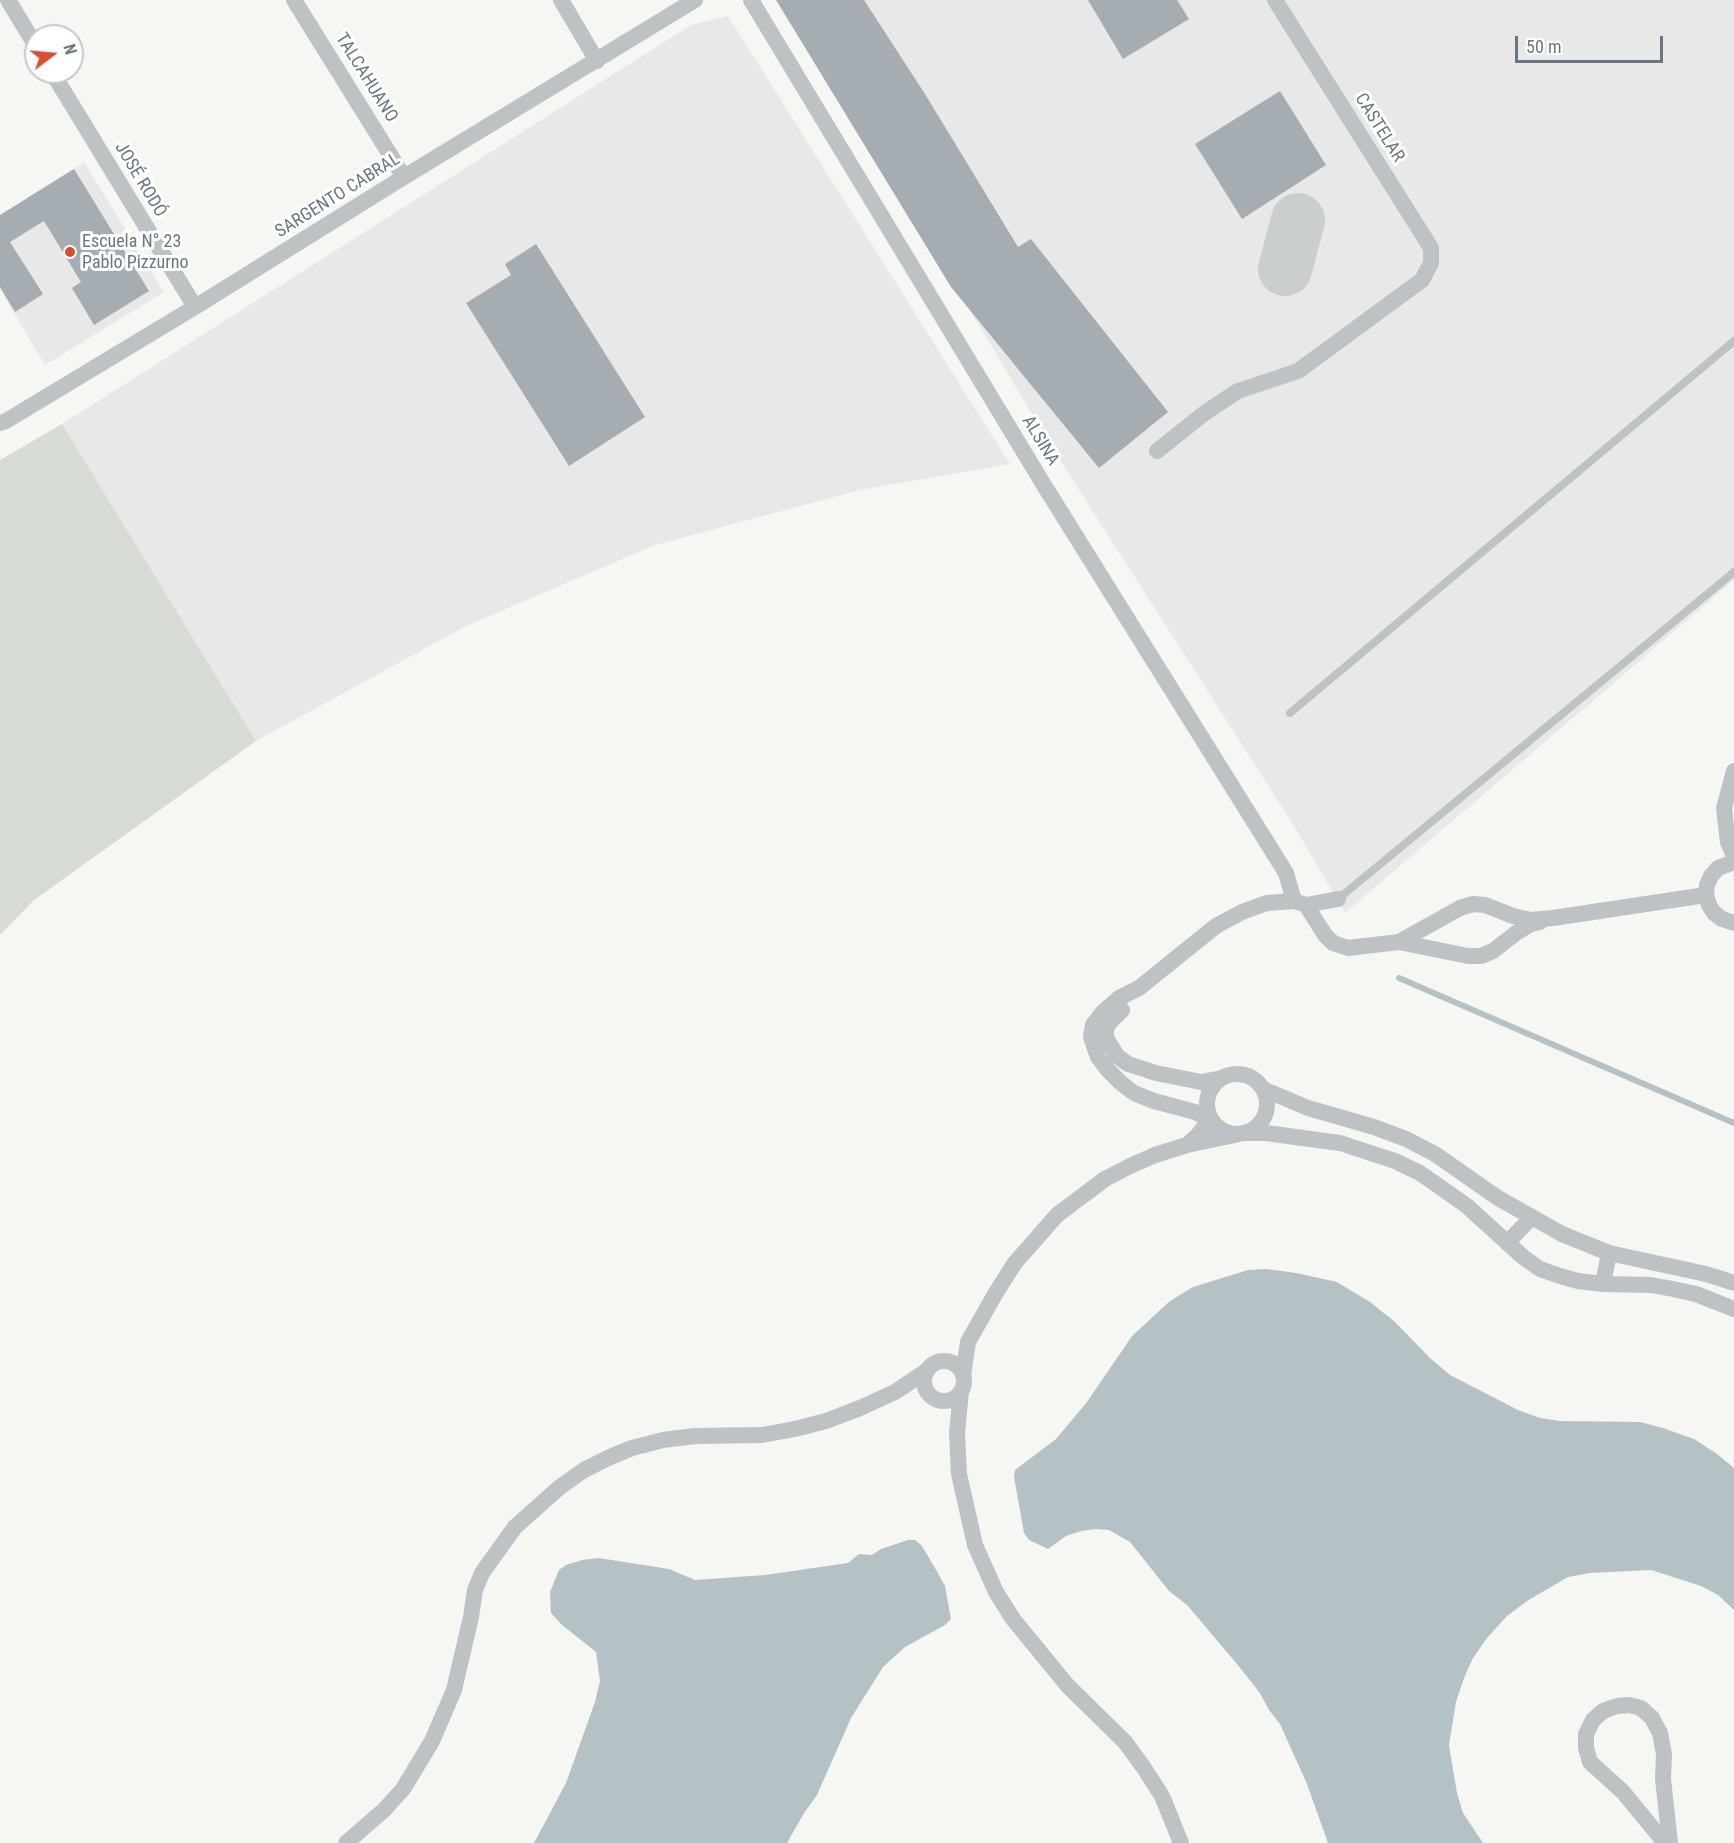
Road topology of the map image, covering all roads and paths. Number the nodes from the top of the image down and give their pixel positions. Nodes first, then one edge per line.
1 (8, 0) edge
2 (294, 0) edge
3 (561, 0) edge
4 (695, 0) edge
5 (751, 0) edge
6 (1275, 0) edge
7 (24, 26) edge
8 (597, 61) junction
9 (59, 84) edge
10 (404, 177) junction
11 (195, 307) junction
12 (1734, 341) edge
13 (0, 423) edge
14 (1157, 451) dead end
15 (1734, 572) edge
16 (1290, 713) dead end
17 (1734, 771) edge
18 (1734, 856) edge
19 (1734, 862) edge
20 (1706, 895) junction
21 (1338, 899) joint
22 (1300, 903) junction
23 (1553, 918) junction
24 (1734, 923) edge
25 (1399, 942) junction
26 (1139, 988) junction
27 (1222, 1077) junction
28 (1263, 1089) junction
29 (1210, 1119) junction
30 (1241, 1134) junction
31 (1186, 1145) junction
32 (1531, 1218) junction
33 (1507, 1243) junction
34 (1609, 1253) junction
35 (1734, 1282) edge
36 (1603, 1284) junction
37 (1734, 1309) edge
38 (968, 1342) junction
39 (943, 1361) junction
40 (928, 1370) junction
41 (962, 1383) junction
42 (895, 1392) junction
43 (937, 1400) junction
44 (957, 1433) junction
45 (346, 1843) edge
46 (1181, 1843) edge
47 (1665, 1843) edge
48 (1671, 1843) edge

1 - 7 street
2 - 10 street, TALCAHUANO
3 - 8 street
4 - 8 street, SARGENTO CABRAL
5 - 22 street, ALSINA
6 - 14 street, CASTELAR
8 - 10 street, SARGENTO CABRAL
9 - 11 street, JOSÉ RODÓ
10 - 11 street, SARGENTO CABRAL
11 - 13 street, SARGENTO CABRAL
12 - 16 lane
15 - 21 lane
17 - 18 street
19 - 20 street
20 - 23 street
20 - 24 street
21 - 22 street
22 - 25 street, ALSINA
22 - 26 street
23 - 25 street
23 - 25 street
26 - 27 street
26 - 29 street
27 - 28 street
27 - 29 street
28 - 30 street
28 - 32 street
29 - 30 street
29 - 31 street
30 - 31 street
30 - 33 street
31 - 38 street
32 - 33 street
32 - 34 street
33 - 36 street
34 - 35 street
34 - 36 street
36 - 37 street
38 - 39 street
38 - 41 street
39 - 40 street
39 - 41 street
40 - 42 street
40 - 43 street
41 - 43 street
41 - 44 street
42 - 43 street
42 - 45 street
43 - 44 street
44 - 46 street
47 - 48 street

